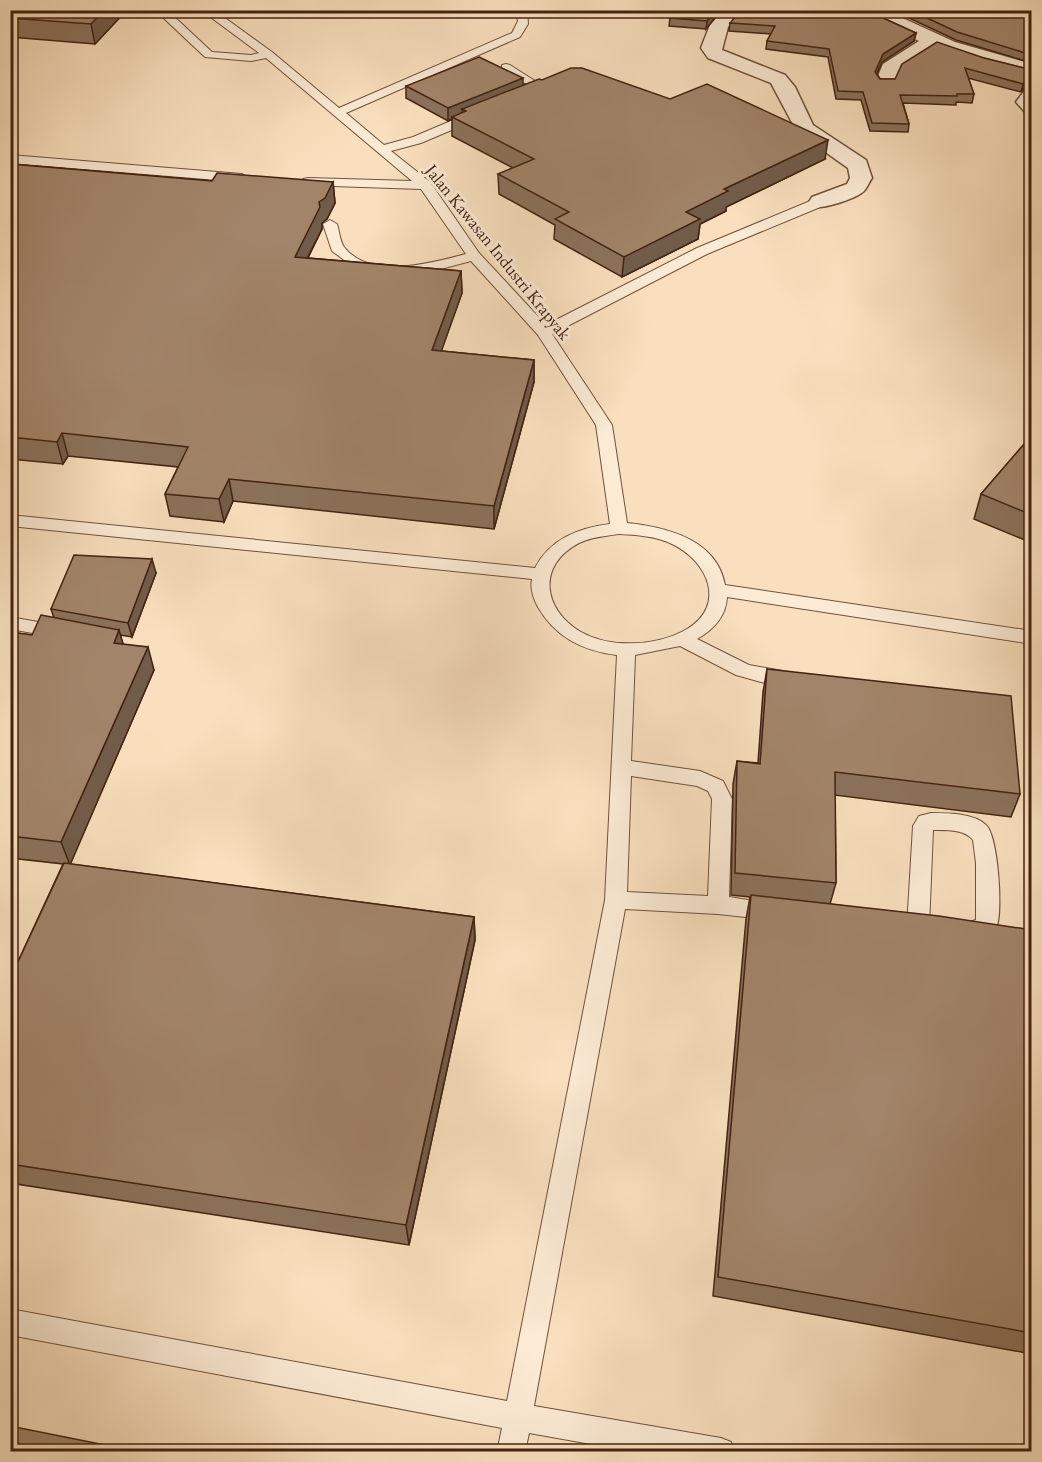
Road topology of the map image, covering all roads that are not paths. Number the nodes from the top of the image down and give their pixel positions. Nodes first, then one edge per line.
1 (160, 10) edge
2 (206, 10) edge
3 (521, 10) edge
4 (735, 10) edge
5 (870, 10) edge
6 (931, 41) junction
7 (268, 54) junction
8 (506, 67) edge
9 (1032, 70) edge
10 (886, 81) edge
11 (555, 83) edge
12 (1032, 93) edge
13 (1032, 108) edge
14 (489, 110) edge
15 (337, 112) junction
16 (383, 149) junction
17 (10, 159) edge
18 (258, 179) edge
19 (291, 182) edge
20 (425, 185) junction
21 (820, 202) joint
22 (330, 224) dead end
23 (474, 256) junction
24 (544, 332) junction
25 (10, 520) edge
26 (619, 528) junction
27 (540, 574) junction
28 (720, 590) junction
29 (10, 622) edge
30 (79, 636) edge
31 (1032, 638) edge
32 (683, 640) junction
33 (626, 650) junction
34 (808, 681) edge
35 (621, 767) junction
36 (616, 900) junction
37 (718, 905) junction
38 (788, 913) edge
39 (894, 925) edge
40 (935, 929) junction
41 (10, 1323) edge
42 (517, 1417) junction
43 (511, 1452) edge
44 (721, 1452) edge

1 - 7 lane
2 - 7 lane, Jalan Kawasan Industri Krapyak
3 - 15 lane
4 - 21 street
5 - 6 street
6 - 9 street
6 - 10 street
7 - 15 lane, Jalan Kawasan Industri Krapyak
8 - 11 lane
12 - 13 street
14 - 16 lane
15 - 16 lane, Jalan Kawasan Industri Krapyak
16 - 20 lane, Jalan Kawasan Industri Krapyak
17 - 18 lane
19 - 20 lane
20 - 23 lane, Jalan Kawasan Industri Krapyak
21 - 24 lane
22 - 23 lane
23 - 24 lane, Jalan Kawasan Industri Krapyak
24 - 26 lane, Jalan Kawasan Industri Krapyak
25 - 27 lane
26 - 27 lane
26 - 28 lane
27 - 33 lane
28 - 31 lane
28 - 32 lane
29 - 30 lane
32 - 33 lane
32 - 34 lane
33 - 35 lane
35 - 36 lane
35 - 37 lane
36 - 37 lane
36 - 42 lane
37 - 38 lane
39 - 40 lane
40 - 40 lane
41 - 42 lane
42 - 43 lane
42 - 44 lane

